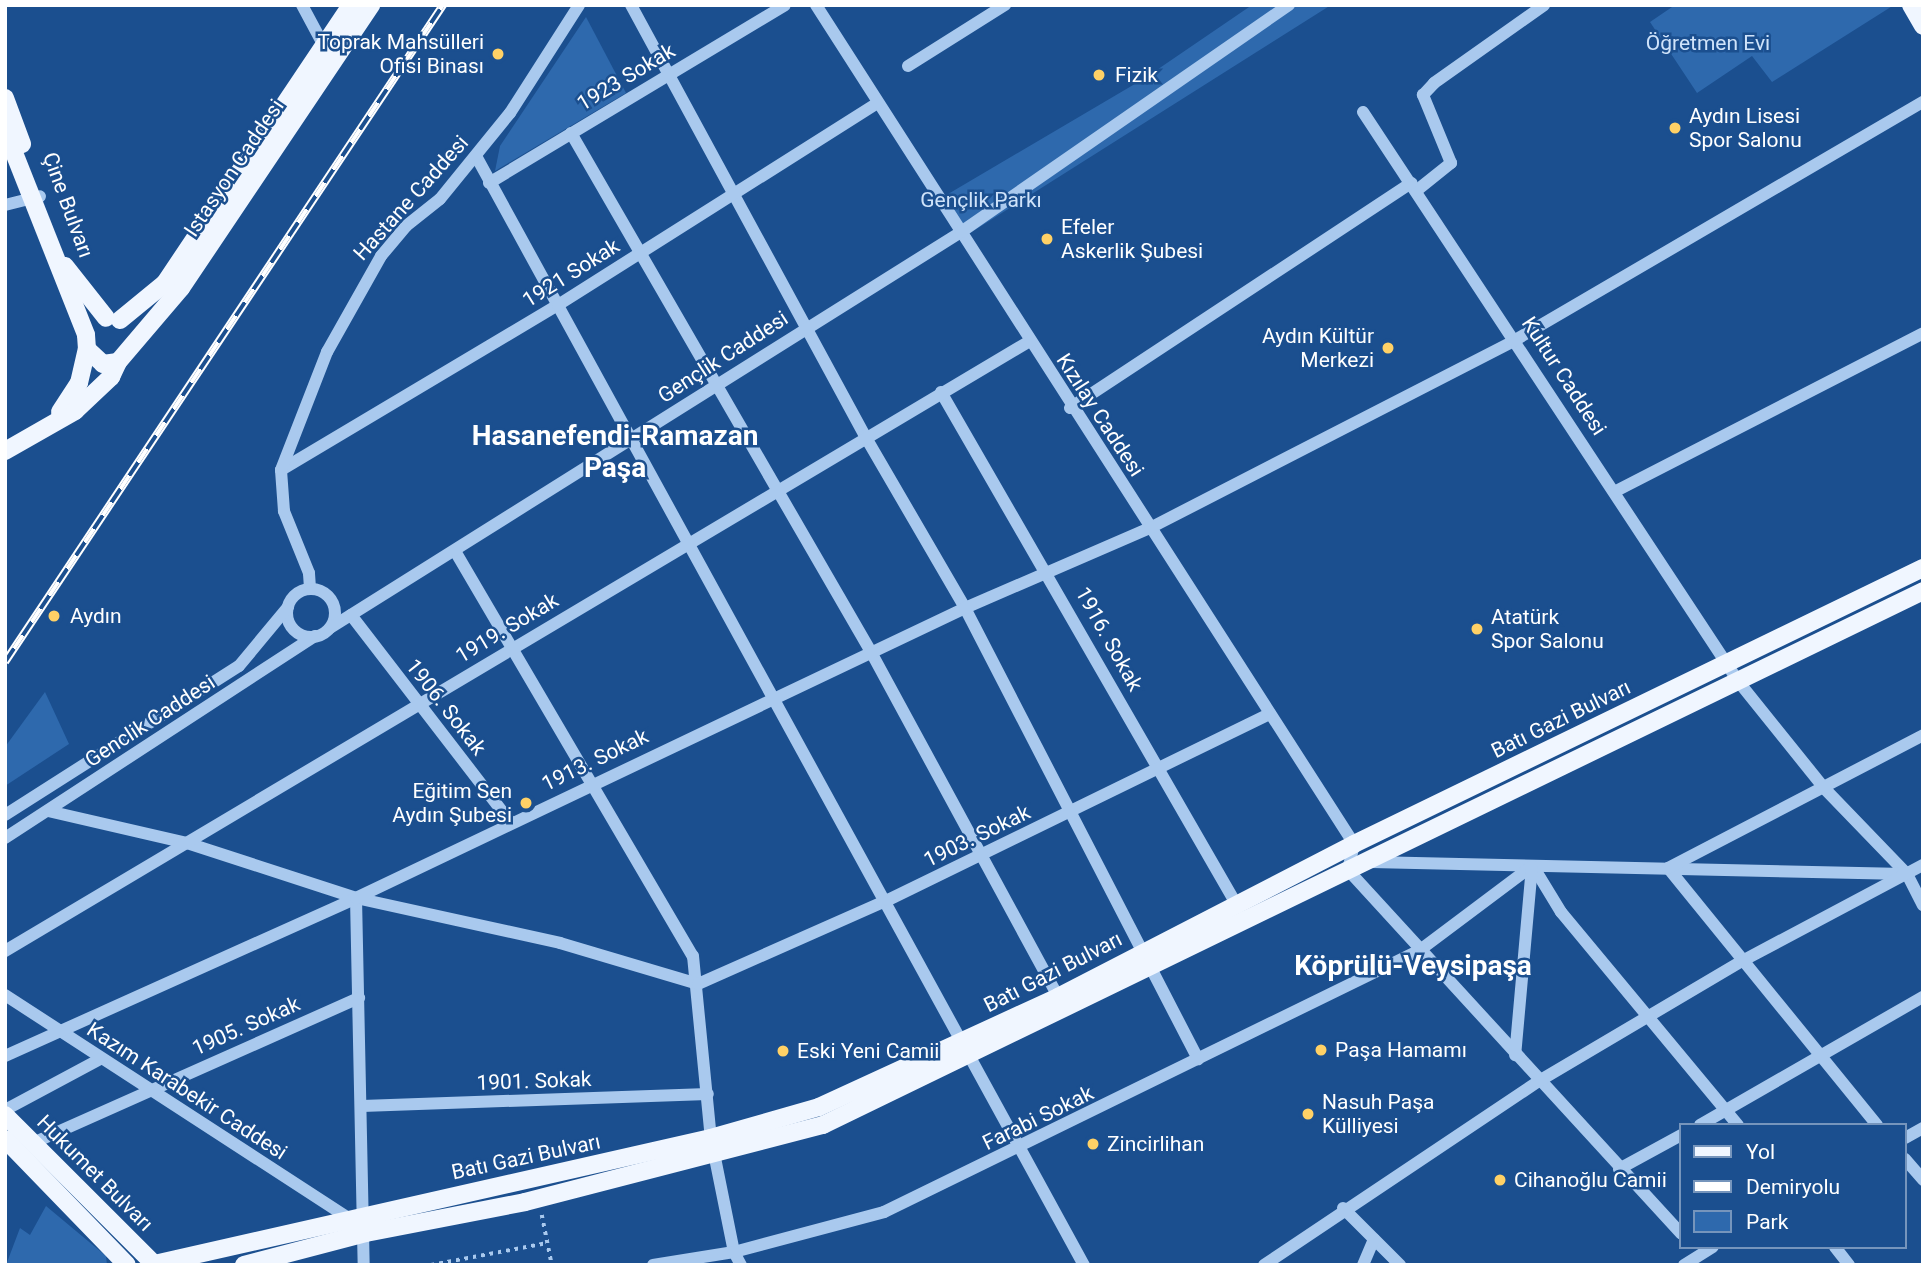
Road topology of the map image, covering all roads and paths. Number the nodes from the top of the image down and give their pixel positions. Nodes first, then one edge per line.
1 (302, 5) edge
2 (351, 5) edge
3 (371, 5) edge
4 (579, 5) edge
5 (631, 5) edge
6 (785, 5) edge
7 (816, 5) edge
8 (1005, 5) edge
9 (1289, 5) edge
10 (1544, 5) edge
11 (1911, 5) edge
12 (1923, 26) edge
13 (324, 46) junction
14 (908, 66) dead end
15 (669, 73) junction
16 (5, 98) edge
17 (1923, 102) edge
18 (878, 103) junction
19 (1363, 112) dead end
20 (5, 130) edge
21 (571, 133) junction
22 (476, 156) junction
23 (489, 183) junction
24 (1414, 187) junction
25 (737, 193) junction
26 (36, 197) junction
27 (5, 205) edge
28 (961, 232) junction
29 (640, 253) junction
30 (558, 305) junction
31 (113, 319) junction
32 (807, 326) junction
33 (1923, 333) edge
34 (1517, 339) junction
35 (1030, 341) junction
36 (87, 342) junction
37 (124, 357) junction
38 (717, 384) junction
39 (942, 392) junction
40 (1070, 408) junction
41 (41, 433) junction
42 (865, 436) junction
43 (631, 439) junction
44 (5, 451) edge
45 (281, 470) junction
46 (777, 488) junction
47 (1616, 491) junction
48 (1150, 528) junction
49 (688, 542) junction
50 (455, 551) junction
51 (1923, 568) edge
52 (1049, 572) junction
53 (310, 588) junction
54 (1923, 591) edge
55 (288, 607) junction
56 (965, 608) junction
57 (351, 615) junction
58 (330, 628) junction
59 (315, 636) junction
60 (511, 647) junction
61 (872, 652) junction
62 (1727, 664) junction
63 (1738, 681) junction
64 (774, 697) junction
65 (419, 703) junction
66 (1270, 714) junction
67 (1923, 735) edge
68 (1160, 768) junction
69 (589, 783) junction
70 (1824, 788) junction
71 (1072, 810) junction
72 (48, 811) junction
73 (5, 815) edge
74 (512, 823) junction
75 (5, 838) edge
76 (187, 843) junction
77 (1354, 845) junction
78 (982, 856) junction
79 (1367, 862) junction
80 (1923, 865) edge
81 (1532, 866) junction
82 (1668, 868) junction
83 (1348, 870) junction
84 (1907, 874) junction
85 (1923, 874) edge
86 (356, 898) junction
87 (888, 900) junction
88 (1923, 905) edge
89 (1238, 907) junction
90 (1420, 950) junction
91 (5, 951) edge
92 (1144, 951) junction
93 (1744, 960) junction
94 (1153, 967) junction
95 (698, 984) junction
96 (5, 995) edge
97 (1058, 997) junction
98 (1923, 997) edge
99 (359, 998) junction
100 (1649, 1019) junction
101 (59, 1031) junction
102 (966, 1050) junction
103 (1819, 1054) junction
104 (1515, 1055) junction
105 (5, 1056) edge
106 (100, 1059) junction
107 (1198, 1059) junction
108 (1539, 1081) junction
109 (149, 1090) junction
110 (708, 1094) junction
111 (362, 1107) junction
112 (1726, 1111) junction
113 (5, 1112) edge
114 (1704, 1123) edge
115 (1736, 1123) edge
116 (1875, 1123) edge
117 (1923, 1128) edge
118 (1680, 1136) edge
119 (1907, 1137) edge
120 (714, 1146) junction
121 (15, 1148) edge
122 (1021, 1148) junction
123 (1907, 1161) edge
124 (1619, 1169) junction
125 (1923, 1180) edge
126 (539, 1199) junction
127 (1343, 1208) junction
128 (357, 1216) junction
129 (1680, 1232) edge
130 (366, 1233) junction
131 (1374, 1240) junction
132 (547, 1243) junction
133 (1704, 1249) edge
134 (1837, 1249) edge
135 (731, 1258) edge
136 (152, 1264) edge
137 (127, 1265) edge
138 (244, 1265) edge
139 (364, 1265) edge
140 (431, 1265) edge
141 (552, 1265) edge
142 (653, 1265) edge
143 (741, 1265) edge
144 (1084, 1265) edge
145 (1264, 1265) edge
146 (1363, 1265) edge
147 (1400, 1265) edge
148 (1684, 1265) edge
149 (1849, 1265) edge

1 - 13 street
2 - 13 main road
3 - 37 main road, Istasyon Caddesi
4 - 22 street, Hastane Caddesi
5 - 15 street
6 - 15 street, 1923 Sokak
7 - 18 street, Kızılay Caddesi
8 - 14 street
9 - 28 street
10 - 24 street
11 - 12 main road
13 - 31 main road
15 - 21 street, 1923 Sokak
15 - 25 street
16 - 26 main road, Çine Bulvarı
17 - 34 street, 1913. Sokak
18 - 25 street, 1921 Sokak
18 - 28 street, Kızılay Caddesi
19 - 24 street, Kultur Caddesi
20 - 26 main road, Çine Bulvarı
21 - 23 street, 1923 Sokak
21 - 29 street
22 - 23 street
22 - 45 street, Hastane Caddesi
23 - 30 street
24 - 34 street, Kultur Caddesi
24 - 40 street
25 - 29 street, 1921 Sokak
25 - 32 street
26 - 27 street
26 - 31 main road, Çine Bulvarı
26 - 36 main road, Çine Bulvarı
28 - 32 street, Gençlik Caddesi
28 - 35 street, Kızılay Caddesi
29 - 30 street, 1921 Sokak
29 - 38 street
30 - 43 street
30 - 45 street, 1921 Sokak
31 - 36 main road
31 - 37 main road, Çine Bulvarı
32 - 38 street, Gençlik Caddesi
32 - 42 street
33 - 47 street
34 - 47 street, Kultur Caddesi
34 - 48 street, 1913. Sokak
35 - 39 street, 1919. Sokak
35 - 40 street, Kızılay Caddesi
36 - 37 main road
36 - 41 main road
37 - 41 main road, Istasyon Caddesi
38 - 43 street, Gençlik Caddesi
38 - 46 street
39 - 42 street, 1919. Sokak
39 - 52 street, 1916. Sokak
40 - 48 street, Kızılay Caddesi
41 - 44 main road
42 - 46 street, 1919. Sokak
42 - 56 street
43 - 49 street
43 - 50 street, Gençlik Caddesi
45 - 53 street, Hastane Caddesi
46 - 49 street, 1919. Sokak
46 - 61 street
47 - 62 street, Kultur Caddesi
48 - 52 street, 1913. Sokak
48 - 66 street, Kızılay Caddesi
49 - 60 street, 1919. Sokak
49 - 64 street
50 - 57 street, Gençlik Caddesi
50 - 60 street
51 - 62 main road, Batı Gazi Bulvarı
52 - 56 street, 1913. Sokak
52 - 68 street, 1916. Sokak
53 - 55 street
53 - 58 street
54 - 63 main road, Batı Gazi Bulvarı
55 - 59 street
55 - 73 street, Genclik Caddesi
56 - 61 street, 1913. Sokak
56 - 71 street
57 - 58 street, Gençlik Caddesi
57 - 65 street, 1906. Sokak
58 - 59 street
59 - 72 street, Genclik Caddesi
60 - 65 street, 1919. Sokak
60 - 69 street
61 - 64 street, 1913. Sokak
61 - 78 street
62 - 63 street, Kultur Caddesi
62 - 77 main road, Batı Gazi Bulvarı
63 - 70 street, Kultur Caddesi
63 - 79 main road, Batı Gazi Bulvarı
64 - 69 street, 1913. Sokak
64 - 87 street
65 - 74 street, 1906. Sokak
65 - 76 street, 1919. Sokak
66 - 68 street, 1903. Sokak
66 - 77 street, Kızılay Caddesi
67 - 70 street
68 - 71 street, 1903. Sokak
68 - 89 street, 1916. Sokak
69 - 74 street, 1913. Sokak
69 - 95 street
70 - 82 street
70 - 84 street, Kultur Caddesi
71 - 78 street, 1903. Sokak
71 - 92 street
72 - 75 street, Genclik Caddesi
72 - 76 street
74 - 86 street, 1913. Sokak
76 - 86 street
76 - 91 street, 1919. Sokak
77 - 83 street
77 - 89 main road, Batı Gazi Bulvarı
78 - 87 street, 1903. Sokak
78 - 97 street
79 - 81 street
79 - 83 main road, Batı Gazi Bulvarı
80 - 84 street
81 - 82 street
81 - 90 street, Farabi Sokak
81 - 100 street
81 - 104 street
82 - 84 street
82 - 93 street
83 - 90 street
83 - 94 main road, Batı Gazi Bulvarı
84 - 85 street
84 - 88 street, Kultur Caddesi
84 - 93 street
86 - 95 street
86 - 99 street
86 - 101 street, 1913. Sokak
87 - 95 street, 1903. Sokak
87 - 102 street
89 - 92 main road, Batı Gazi Bulvarı
90 - 104 street
90 - 107 street, Farabi Sokak
92 - 94 street
92 - 97 main road, Batı Gazi Bulvarı
93 - 100 street
93 - 103 street
94 - 102 main road, Batı Gazi Bulvarı
94 - 107 street
95 - 110 street
96 - 101 street, Kazım Karabekir Caddesi
97 - 102 main road, Batı Gazi Bulvarı
98 - 103 street
99 - 109 street, 1905. Sokak
99 - 111 street
100 - 108 street
100 - 112 street
101 - 105 street, 1913. Sokak
101 - 106 street, Kazım Karabekir Caddesi
102 - 120 main road, Batı Gazi Bulvarı
102 - 122 street
103 - 112 street
103 - 116 street
104 - 108 street
106 - 109 street, Kazım Karabekir Caddesi
106 - 113 street
107 - 122 street, Farabi Sokak
108 - 124 street
108 - 127 street
109 - 121 street, 1905. Sokak
109 - 128 street, Kazım Karabekir Caddesi
110 - 111 street, 1901. Sokak
110 - 120 street
111 - 128 street
112 - 114 street
112 - 115 street
113 - 121 main road, Hukumet Bulvarı
117 - 119 street
118 - 124 street
120 - 126 main road, Batı Gazi Bulvarı
120 - 128 main road, Batı Gazi Bulvarı
120 - 135 street
121 - 136 main road, Hukumet Bulvarı
121 - 137 main road, Hukumet Bulvarı
122 - 135 street, Farabi Sokak
122 - 144 street
123 - 125 street
124 - 129 street
126 - 130 main road, Batı Gazi Bulvarı
126 - 132 path
127 - 131 street
127 - 145 street
128 - 130 street
128 - 136 main road, Batı Gazi Bulvarı
130 - 138 main road, Batı Gazi Bulvarı
130 - 139 street
131 - 146 street
131 - 147 street
132 - 140 path
132 - 141 path
133 - 148 street
134 - 149 street
135 - 142 street, Farabi Sokak
135 - 143 street

